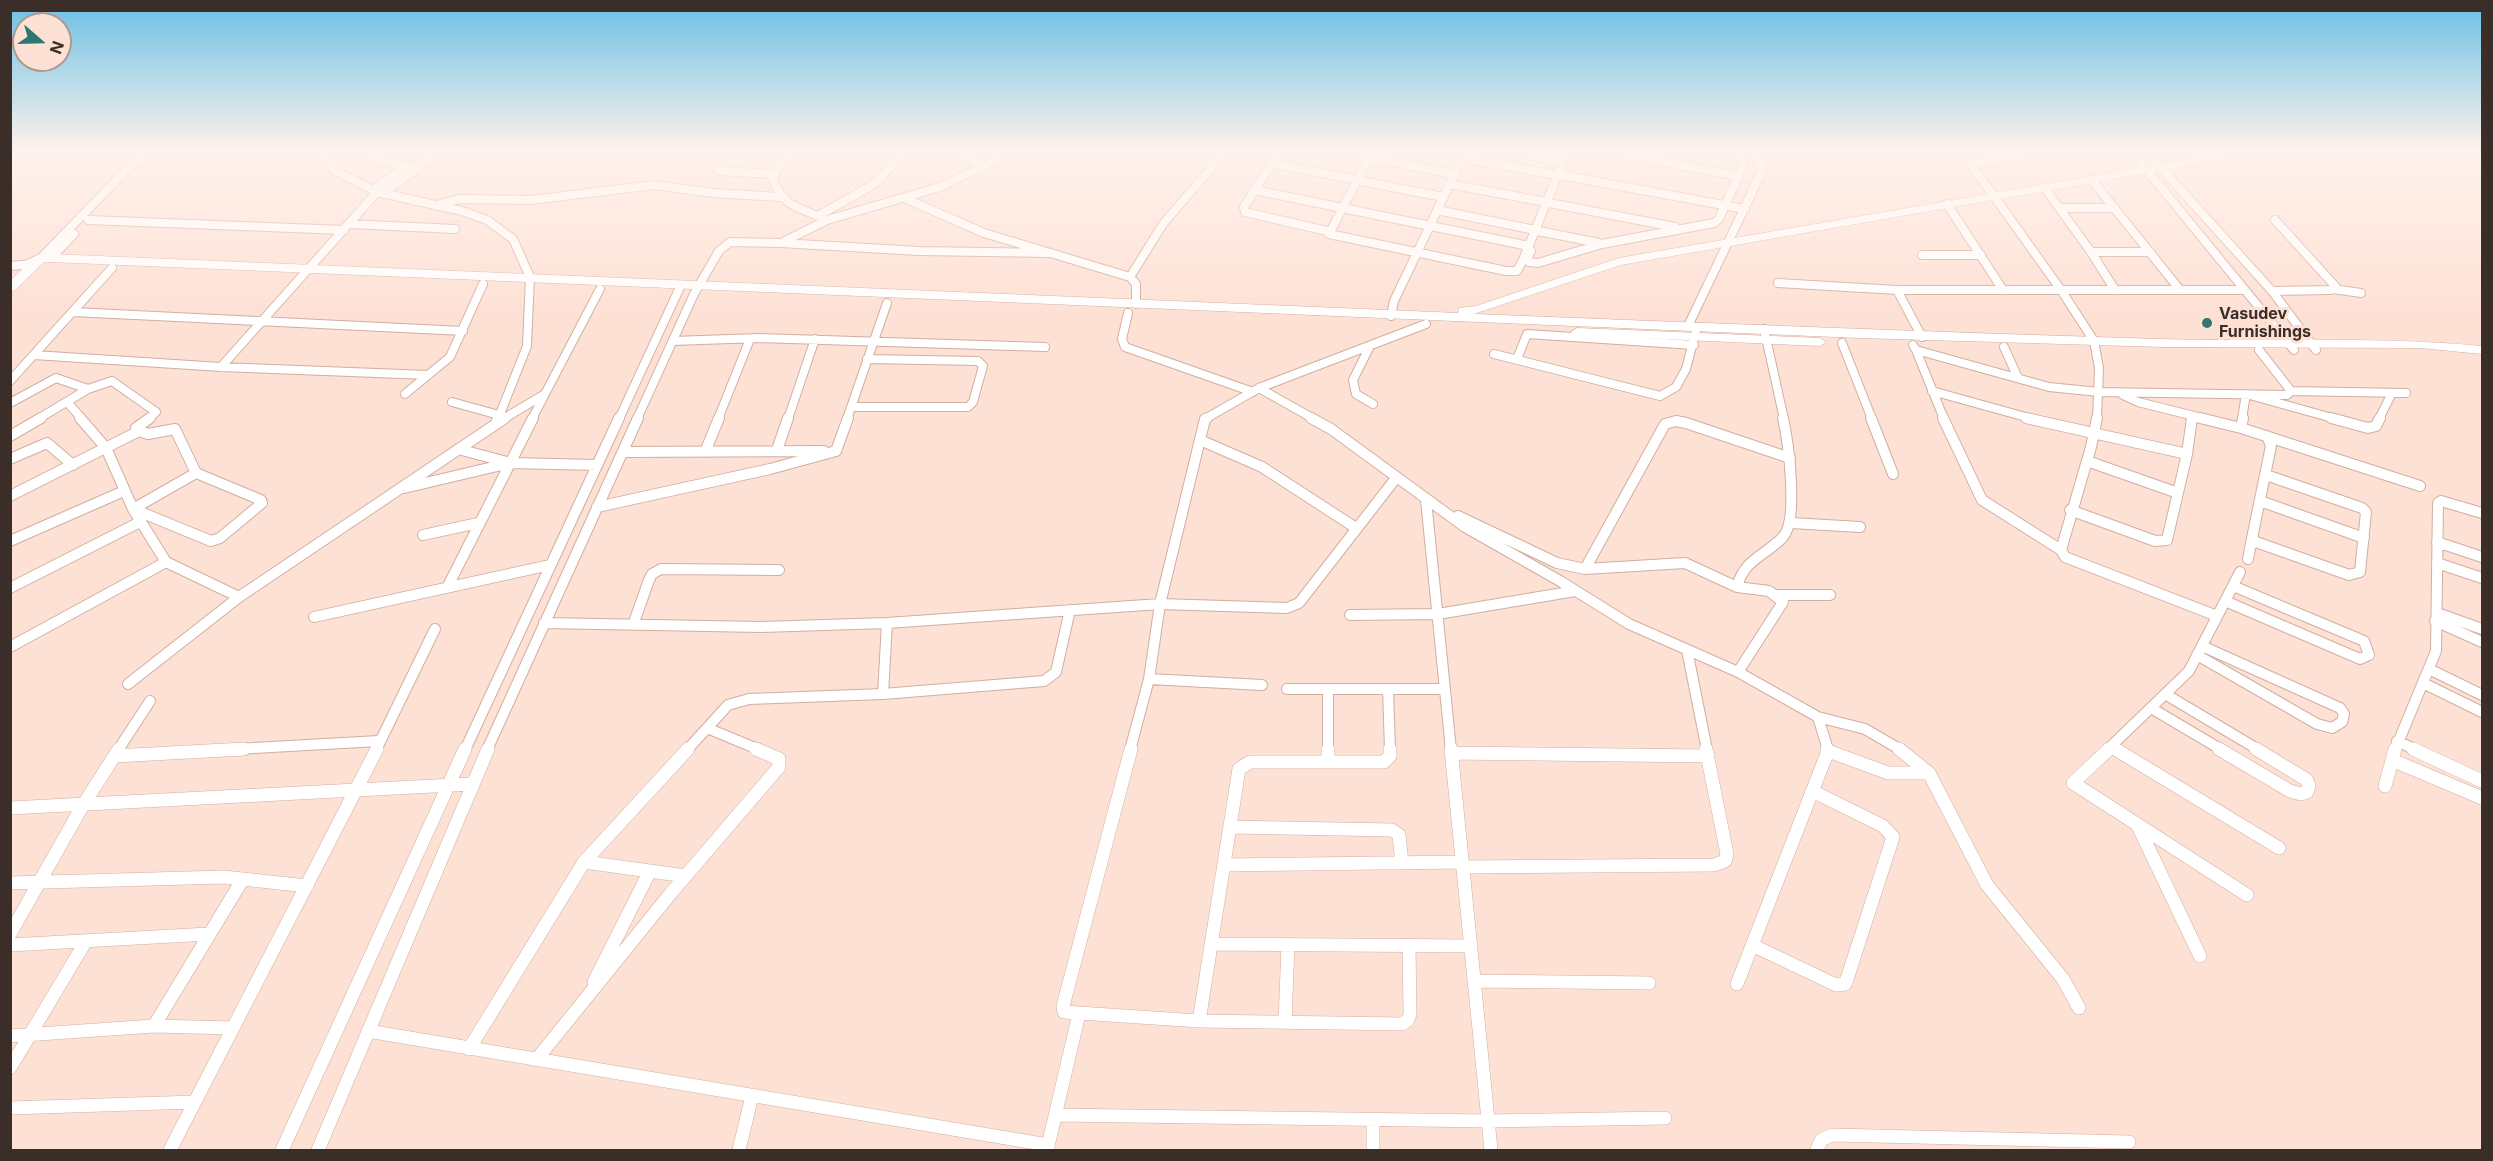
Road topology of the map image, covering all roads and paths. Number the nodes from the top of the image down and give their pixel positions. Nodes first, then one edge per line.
1 (94, 206) edge
2 (101, 206) edge
3 (365, 206) edge
4 (436, 206) edge
5 (792, 206) edge
6 (840, 206) edge
7 (870, 206) edge
8 (923, 206) edge
9 (1180, 206) edge
10 (1244, 206) edge
11 (1339, 206) edge
12 (1439, 206) edge
13 (1547, 206) edge
14 (1565, 206) edge
15 (1724, 206) edge
16 (1731, 206) edge
17 (1746, 206) edge
18 (1908, 206) edge
19 (1932, 206) edge
20 (1948, 206) edge
21 (2002, 206) edge
22 (2176, 206) edge
23 (2196, 206) edge
24 (1343, 207) junction
25 (2061, 208) joint
26 (2115, 208) joint
27 (1745, 209) junction
28 (1437, 210) junction
29 (822, 218) junction
30 (88, 220) junction
31 (2275, 220) dead end
32 (1430, 225) junction
33 (347, 227) junction
34 (1683, 228) junction
35 (455, 229) dead end
36 (1537, 231) junction
37 (1330, 232) junction
38 (1732, 236) junction
39 (781, 243) junction
40 (1602, 244) junction
41 (1529, 246) junction
42 (2091, 252) junction
43 (2150, 252) junction
44 (1051, 253) junction
45 (1418, 253) junction
46 (1923, 255) dead end
47 (1982, 255) junction
48 (40, 262) junction
49 (10, 266) edge
50 (112, 268) junction
51 (304, 272) junction
52 (1130, 277) junction
53 (530, 282) junction
54 (1778, 283) dead end
55 (483, 284) junction
56 (10, 288) edge
57 (600, 289) junction
58 (679, 289) junction
59 (697, 290) junction
60 (1897, 290) junction
61 (2003, 290) junction
62 (2061, 290) junction
63 (2115, 290) junction
64 (2181, 290) junction
65 (2244, 290) junction
66 (2332, 290) junction
67 (2272, 291) junction
68 (2361, 293) dead end
69 (10, 299) edge
70 (887, 303) junction
71 (1112, 308) junction
72 (1132, 308) junction
73 (73, 312) junction
74 (1391, 316) junction
75 (1444, 317) junction
76 (262, 321) junction
77 (1426, 324) junction
78 (463, 331) junction
79 (1693, 334) junction
80 (1765, 335) junction
81 (750, 339) junction
82 (815, 339) junction
83 (874, 340) junction
84 (673, 341) junction
85 (1842, 343) junction
86 (1917, 344) junction
87 (2096, 345) junction
88 (1370, 346) junction
89 (2291, 346) junction
90 (2313, 346) junction
91 (1045, 347) dead end
92 (2004, 347) junction
93 (2259, 350) junction
94 (2482, 350) edge
95 (1494, 354) dead end
96 (34, 355) junction
97 (2482, 358) edge
98 (867, 359) junction
99 (1517, 359) junction
100 (221, 367) junction
101 (428, 375) junction
102 (2018, 378) junction
103 (10, 381) edge
104 (88, 389) junction
105 (1256, 390) junction
106 (2291, 391) junction
107 (1932, 392) junction
108 (2099, 392) junction
109 (2117, 393) junction
110 (2392, 393) junction
111 (2406, 393) dead end
112 (405, 394) dead end
113 (546, 394) junction
114 (2246, 394) junction
115 (452, 402) dead end
116 (10, 403) edge
117 (68, 403) junction
118 (1373, 404) dead end
119 (851, 407) junction
120 (2192, 416) junction
121 (498, 419) junction
122 (2241, 428) junction
123 (139, 431) junction
124 (2096, 432) junction
125 (10, 436) edge
126 (2268, 436) junction
127 (1200, 440) junction
128 (106, 448) junction
129 (458, 449) junction
130 (777, 450) junction
131 (836, 451) junction
132 (623, 452) junction
133 (705, 452) junction
134 (2187, 454) junction
135 (1790, 458) junction
136 (10, 459) edge
137 (2087, 460) junction
138 (510, 463) junction
139 (73, 465) junction
140 (597, 465) junction
141 (196, 473) junction
142 (1893, 474) dead end
143 (2266, 475) junction
144 (1396, 478) junction
145 (2420, 486) dead end
146 (398, 490) junction
147 (124, 491) junction
148 (2178, 493) junction
149 (10, 496) edge
150 (1426, 500) junction
151 (2260, 501) junction
152 (597, 507) junction
153 (133, 510) junction
154 (2070, 510) junction
155 (2482, 513) edge
156 (1455, 514) dead end
157 (140, 522) junction
158 (478, 523) junction
159 (1791, 523) junction
160 (1860, 526) dead end
161 (1356, 528) junction
162 (423, 535) dead end
163 (2252, 538) junction
164 (2364, 538) junction
165 (10, 541) edge
166 (2437, 542) junction
167 (2061, 550) junction
168 (2482, 557) edge
169 (2248, 559) dead end
170 (166, 562) junction
171 (2437, 563) junction
172 (550, 565) junction
173 (1585, 568) junction
174 (779, 570) dead end
175 (2240, 572) dead end
176 (2482, 578) edge
177 (447, 586) junction
178 (2233, 586) junction
179 (1737, 587) junction
180 (10, 588) edge
181 (1575, 591) junction
182 (1778, 595) junction
183 (1830, 596) dead end
184 (239, 597) junction
185 (2225, 601) junction
186 (1161, 604) junction
187 (1070, 610) junction
188 (1438, 614) junction
189 (1350, 615) dead end
190 (2217, 616) junction
191 (314, 617) dead end
192 (2436, 617) junction
193 (544, 623) junction
194 (887, 623) junction
195 (633, 625) junction
196 (435, 629) dead end
197 (2482, 629) edge
198 (2482, 642) edge
199 (10, 648) edge
200 (1688, 650) junction
201 (2200, 651) junction
202 (2429, 669) junction
203 (1738, 672) junction
204 (1149, 679) junction
205 (2423, 683) junction
206 (128, 684) dead end
207 (1262, 685) dead end
208 (1287, 689) dead end
209 (1328, 689) junction
210 (1388, 689) junction
211 (1445, 689) junction
212 (884, 694) junction
213 (2165, 694) junction
214 (2482, 695) edge
215 (150, 701) dead end
216 (2151, 708) junction
217 (2482, 712) edge
218 (1818, 717) junction
219 (707, 728) junction
220 (380, 741) junction
221 (2397, 741) junction
222 (2112, 747) junction
223 (1828, 751) junction
224 (1452, 753) junction
225 (114, 756) junction
226 (1708, 756) junction
227 (2392, 760) junction
228 (1328, 762) junction
229 (1929, 773) junction
230 (2482, 781) edge
231 (472, 784) junction
232 (448, 786) junction
233 (2385, 786) dead end
234 (357, 790) junction
235 (1812, 791) junction
236 (2482, 798) edge
237 (83, 806) junction
238 (10, 808) edge
239 (2138, 825) junction
240 (1230, 827) junction
241 (2279, 848) dead end
242 (584, 862) junction
243 (1402, 863) junction
244 (1224, 865) junction
245 (1463, 865) junction
246 (650, 871) junction
247 (686, 876) junction
248 (243, 879) junction
249 (41, 881) junction
250 (10, 883) edge
251 (307, 886) junction
252 (2247, 895) dead end
253 (10, 934) edge
254 (209, 934) junction
255 (86, 941) junction
256 (1211, 944) junction
257 (10, 945) edge
258 (1288, 945) junction
259 (1752, 945) junction
260 (1409, 946) junction
261 (1471, 946) junction
262 (2200, 956) dead end
263 (1476, 981) junction
264 (1649, 983) dead end
265 (1737, 984) dead end
266 (584, 1001) junction
267 (2079, 1008) dead end
268 (1079, 1014) junction
269 (1198, 1021) junction
270 (1285, 1022) junction
271 (154, 1026) junction
272 (234, 1028) junction
273 (368, 1031) junction
274 (28, 1034) junction
275 (10, 1036) edge
276 (470, 1049) junction
277 (536, 1060) junction
278 (10, 1068) edge
279 (752, 1096) junction
280 (195, 1102) junction
281 (10, 1108) edge
282 (1056, 1114) junction
283 (1665, 1118) dead end
284 (1373, 1120) junction
285 (1488, 1121) junction
286 (2129, 1142) dead end
287 (1047, 1148) edge
288 (170, 1150) edge
289 (282, 1150) edge
290 (318, 1150) edge
291 (739, 1150) edge
292 (1373, 1150) edge
293 (1491, 1150) edge
294 (1817, 1150) edge

1 - 48 street
2 - 30 street
3 - 33 street
4 - 53 street
5 - 29 street
6 - 29 street
7 - 29 street
8 - 44 street
9 - 52 street
10 - 37 street
11 - 24 street
12 - 28 street
13 - 36 street
14 - 34 street
15 - 34 street
16 - 27 street
17 - 27 street
18 - 38 street
19 - 38 street
20 - 47 street
21 - 62 street
22 - 65 street
23 - 67 street
24 - 32 street
24 - 37 street
25 - 26 street
25 - 42 street
26 - 43 street
27 - 38 street
28 - 32 street
28 - 36 street
29 - 39 street
30 - 33 street
30 - 48 street
31 - 66 street
32 - 41 street
32 - 45 street
33 - 35 street
33 - 51 street
34 - 40 street
36 - 40 street
36 - 40 street
36 - 41 street
37 - 45 street
38 - 75 street
38 - 79 street
39 - 44 street
39 - 59 street
41 - 45 street
42 - 43 street
42 - 63 street
43 - 64 street
44 - 52 street
45 - 74 street
46 - 47 street
47 - 61 street
48 - 49 street
48 - 50 street
48 - 51 street
48 - 56 street
48 - 69 street
50 - 51 street
50 - 73 street
51 - 53 street
51 - 55 street
51 - 76 street
52 - 72 street
53 - 55 street
53 - 57 street
53 - 58 street
53 - 121 street
54 - 60 street
55 - 78 street
57 - 58 street
57 - 113 street
58 - 59 street
58 - 140 street
59 - 70 street
59 - 71 street
59 - 84 street
60 - 61 street
60 - 86 street
61 - 62 street
62 - 63 street
62 - 87 street
63 - 64 street
64 - 65 street
65 - 89 street
66 - 67 street
66 - 68 street
67 - 90 street
70 - 71 street
70 - 83 street
71 - 72 street
72 - 74 street
72 - 77 street
72 - 105 street
73 - 76 street
73 - 96 street
74 - 75 street
75 - 77 street
75 - 79 street
76 - 78 street
76 - 100 street
77 - 79 street
77 - 88 street
78 - 101 street
79 - 80 street
79 - 99 street
79 - 99 street
80 - 85 street
80 - 86 street
80 - 135 street
81 - 82 street
81 - 84 street
81 - 133 street
82 - 83 street
82 - 130 street
83 - 91 street
83 - 98 street
84 - 132 street
85 - 86 street
85 - 142 street
86 - 87 street
86 - 92 street
86 - 102 street
86 - 107 street
87 - 89 street
87 - 92 street
87 - 93 street
87 - 108 street
88 - 105 street
88 - 118 street
89 - 90 street
89 - 93 street
90 - 94 street
90 - 97 street
92 - 102 street
93 - 106 street
95 - 99 street
96 - 100 street
96 - 103 street
98 - 119 street
98 - 119 street
100 - 101 street
101 - 112 street
102 - 108 street
104 - 116 street
104 - 117 street
104 - 123 street
105 - 127 street
105 - 144 street
106 - 110 street
106 - 114 street
107 - 124 street
107 - 167 street
108 - 109 street
108 - 124 street
109 - 114 street
109 - 120 street
110 - 111 street
110 - 114 street
113 - 121 street
113 - 138 street
114 - 122 street
115 - 121 street
117 - 125 street
117 - 128 street
119 - 131 street
120 - 122 street
120 - 134 street
121 - 129 street
122 - 126 street
123 - 128 street
123 - 141 street
124 - 134 street
124 - 137 street
126 - 143 street
126 - 145 street
127 - 161 street
127 - 186 street
128 - 139 street
128 - 147 street
129 - 138 street
129 - 146 street
130 - 131 street
130 - 133 street
131 - 152 street
132 - 133 street
132 - 152 street
134 - 148 street
135 - 159 street
135 - 173 street
136 - 139 street
137 - 148 street
137 - 154 street
138 - 140 street
138 - 146 street
138 - 158 street
139 - 149 street
140 - 172 street
141 - 153 street
141 - 153 street
143 - 151 street
143 - 164 street
144 - 150 street
144 - 161 street
146 - 184 street
147 - 153 street
147 - 165 street
148 - 154 street
150 - 181 street
150 - 188 street
151 - 163 street
151 - 164 street
152 - 193 street
153 - 157 street
154 - 167 street
155 - 166 street
156 - 173 street
157 - 170 street
157 - 180 street
158 - 162 street
158 - 177 street
159 - 160 street
159 - 179 street
161 - 186 street
163 - 164 street
163 - 169 street
166 - 168 street
166 - 171 street
167 - 190 street
170 - 184 street
170 - 199 street
171 - 176 street
171 - 192 street
172 - 177 street
172 - 232 street
173 - 179 street
174 - 195 street
175 - 178 street
177 - 191 street
178 - 185 street
178 - 185 street
179 - 182 street
181 - 188 street
181 - 200 street
182 - 183 street
182 - 203 street
184 - 206 street
185 - 190 street
186 - 187 street
186 - 204 street
187 - 194 street
187 - 212 street
188 - 189 street
188 - 211 street
190 - 201 street
192 - 197 street
192 - 198 street
192 - 202 street
193 - 195 street
193 - 231 street
194 - 195 street
194 - 212 street
196 - 220 street
200 - 203 street
200 - 226 street
201 - 201 street
201 - 213 street
202 - 205 street
202 - 214 street
203 - 218 street
204 - 207 street
204 - 268 street
205 - 217 street
205 - 221 street
208 - 209 street
209 - 210 street
209 - 228 street
210 - 211 street
210 - 228 street
211 - 224 street
212 - 219 street
213 - 216 street
213 - 216 street
215 - 225 street
216 - 222 street
218 - 223 street
218 - 229 street
219 - 242 street
219 - 247 street
220 - 225 street
220 - 234 street
221 - 227 street
221 - 230 street
222 - 239 street
222 - 241 street
223 - 229 street
223 - 235 street
224 - 226 street
224 - 245 street
225 - 237 street
226 - 245 street
227 - 233 street
227 - 236 street
228 - 240 street
229 - 267 street
231 - 232 street
231 - 273 street
232 - 234 street
232 - 289 street
234 - 237 street
234 - 251 street
235 - 259 street
235 - 259 street
237 - 238 street
237 - 249 street
239 - 252 street
239 - 262 street
240 - 243 street
240 - 244 street
242 - 246 street
242 - 276 street
243 - 244 street
243 - 245 street
244 - 256 street
245 - 261 street
246 - 247 street
246 - 266 street
247 - 266 street
248 - 249 street
248 - 251 street
248 - 254 street
249 - 250 street
249 - 253 street
251 - 272 street
254 - 255 street
254 - 271 street
255 - 257 street
255 - 274 street
256 - 258 street
256 - 269 street
258 - 260 street
258 - 270 street
259 - 265 street
260 - 261 street
260 - 270 street
261 - 263 street
263 - 264 street
263 - 285 street
266 - 277 street
268 - 269 street
268 - 282 street
269 - 270 street
271 - 272 street
271 - 274 street
272 - 280 street
273 - 276 street
273 - 290 street
274 - 275 street
274 - 278 street
276 - 277 street
277 - 279 street
279 - 287 street
279 - 291 street
280 - 281 street
280 - 288 street
282 - 284 street
282 - 287 street
283 - 285 street
284 - 285 street
284 - 292 street
285 - 293 street
286 - 294 street

